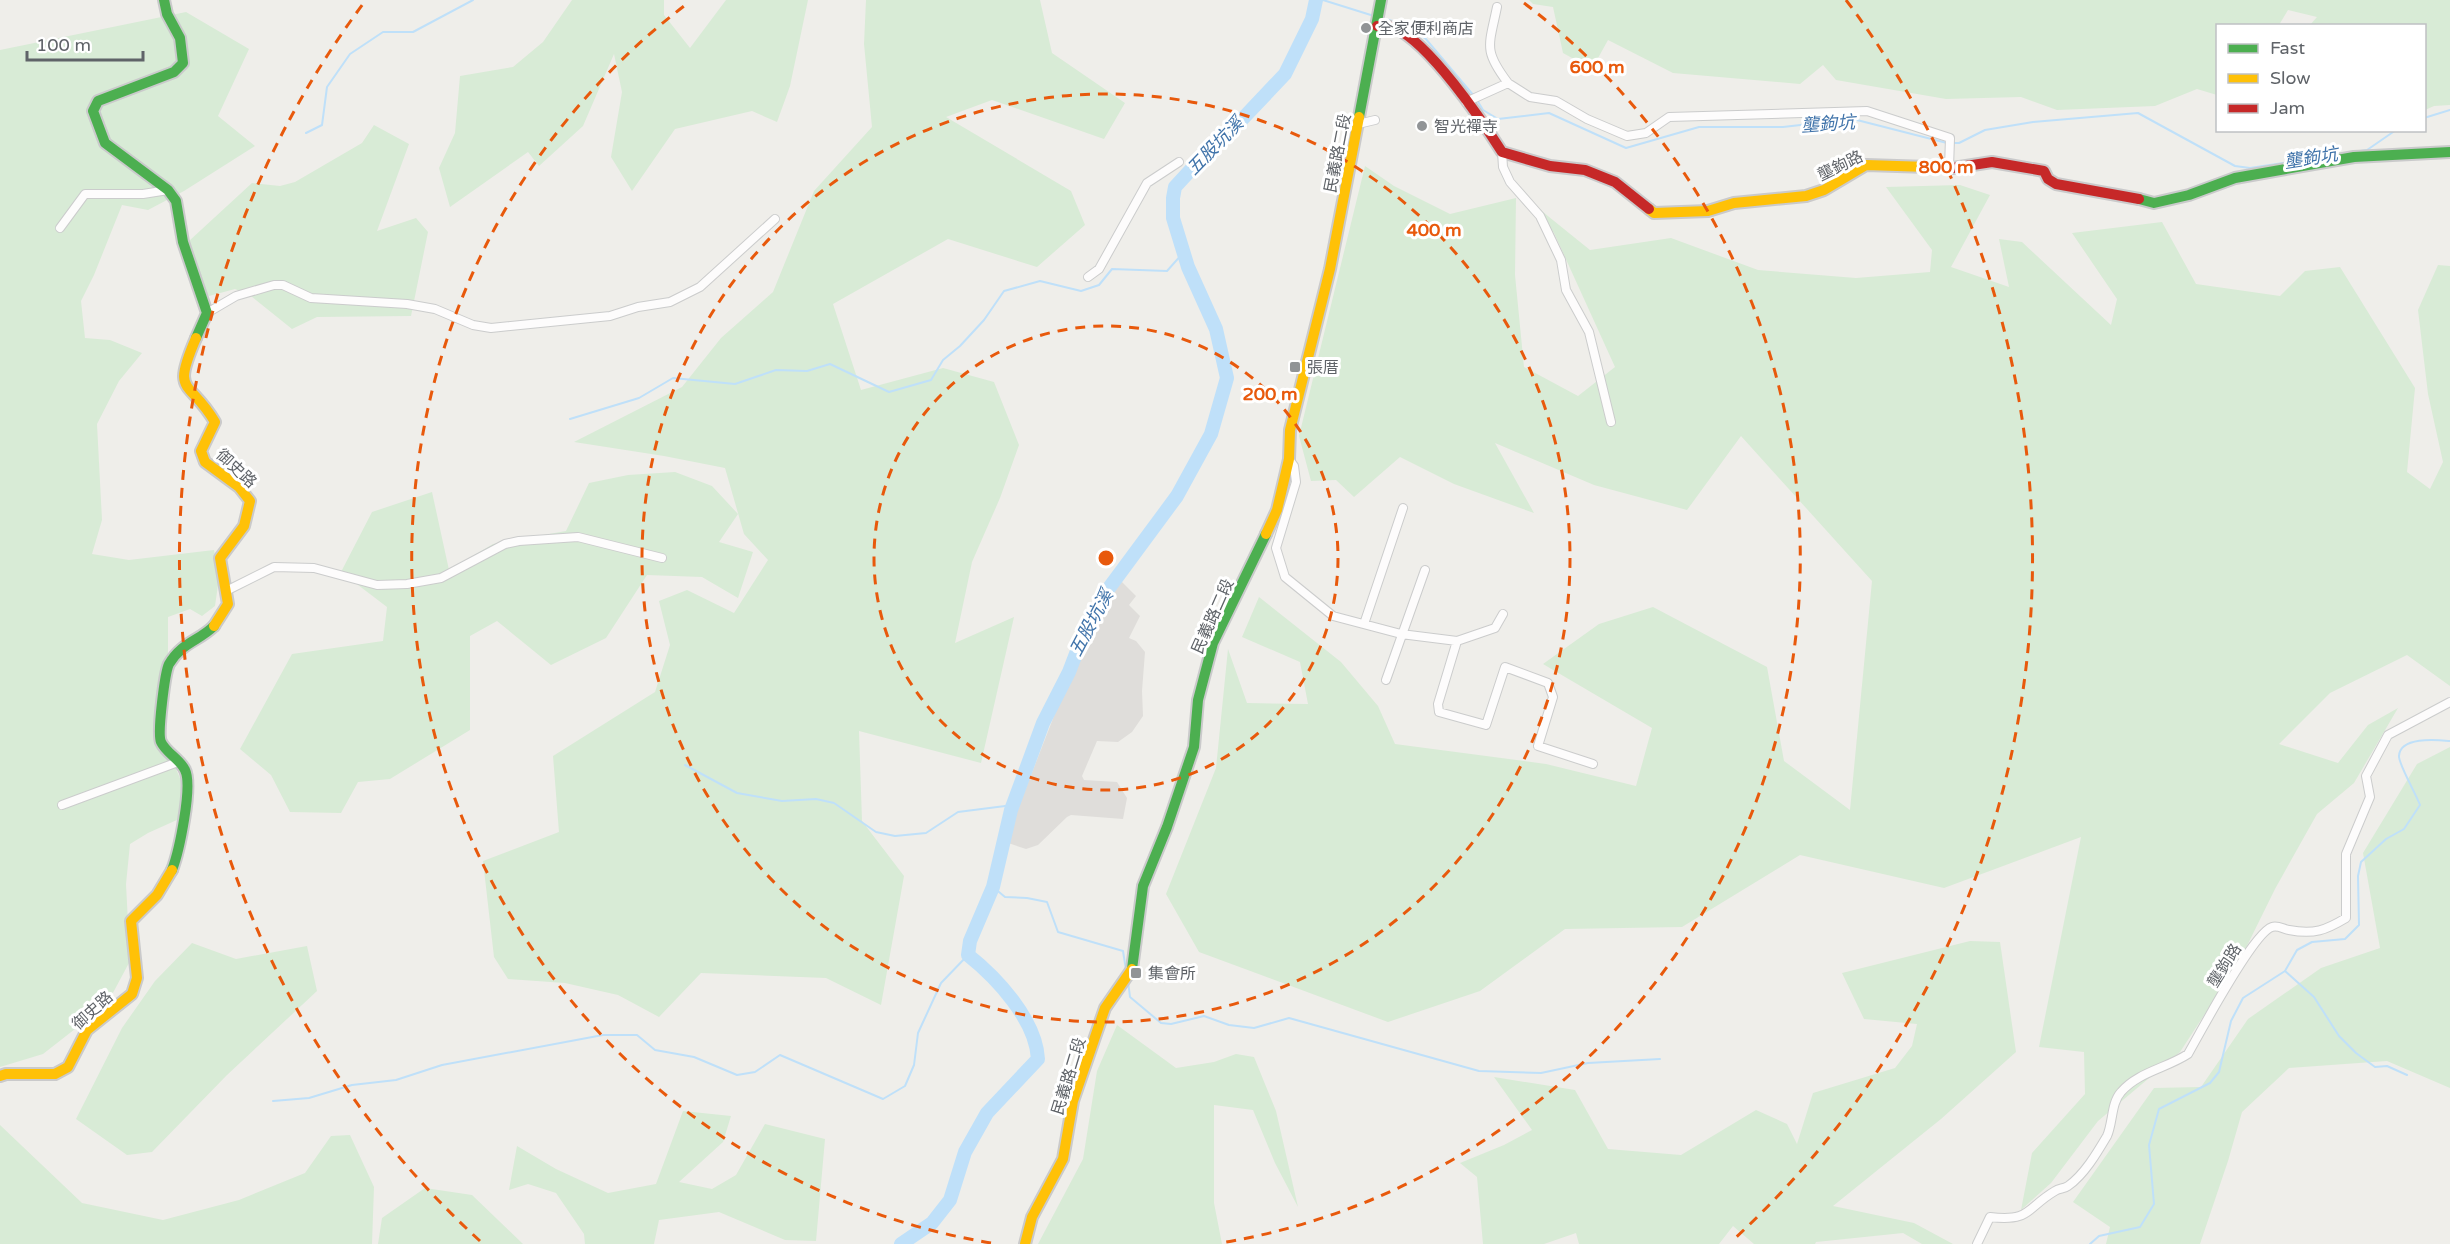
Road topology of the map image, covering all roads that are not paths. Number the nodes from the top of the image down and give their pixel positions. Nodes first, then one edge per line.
1 (164, 0) edge
2 (1497, 8) dead end
3 (1379, 14) edge
4 (1508, 83) junction
5 (1469, 101) junction
6 (1375, 120) dead end
7 (1358, 124) junction
8 (1502, 152) junction
9 (2450, 152) edge
10 (1179, 162) dead end
11 (1949, 168) junction
12 (168, 190) junction
13 (775, 219) dead end
14 (60, 228) dead end
15 (1088, 277) dead end
16 (207, 312) junction
17 (1611, 422) dead end
18 (1289, 459) junction
19 (1403, 508) dead end
20 (662, 558) dead end
21 (1425, 570) dead end
22 (226, 591) junction
23 (1503, 614) dead end
24 (1364, 624) junction
25 (1401, 634) junction
26 (1456, 641) junction
27 (1386, 680) dead end
28 (2450, 702) edge
29 (178, 762) junction
30 (1593, 764) dead end
31 (62, 805) dead end
32 (0, 1076) edge
33 (1025, 1244) edge
34 (1977, 1244) edge

1 - 12 street
2 - 4 street
3 - 5 street
3 - 7 street, 民義路二段
4 - 5 street
4 - 11 street
5 - 8 street
6 - 7 street
7 - 18 street, 民義路二段
8 - 11 street, 壟鉤路
8 - 17 street
9 - 11 street, 壟鉤路
10 - 15 street
12 - 14 street
12 - 16 street
13 - 16 street
16 - 22 street, 御史路
18 - 24 street
18 - 33 street, 民義路二段
19 - 24 street
20 - 22 street
21 - 25 street
22 - 29 street, 御史路
23 - 26 street
24 - 25 street
25 - 26 street
25 - 27 street
26 - 30 street
28 - 34 street, 壟鉤路
29 - 31 street
29 - 32 street, 御史路

